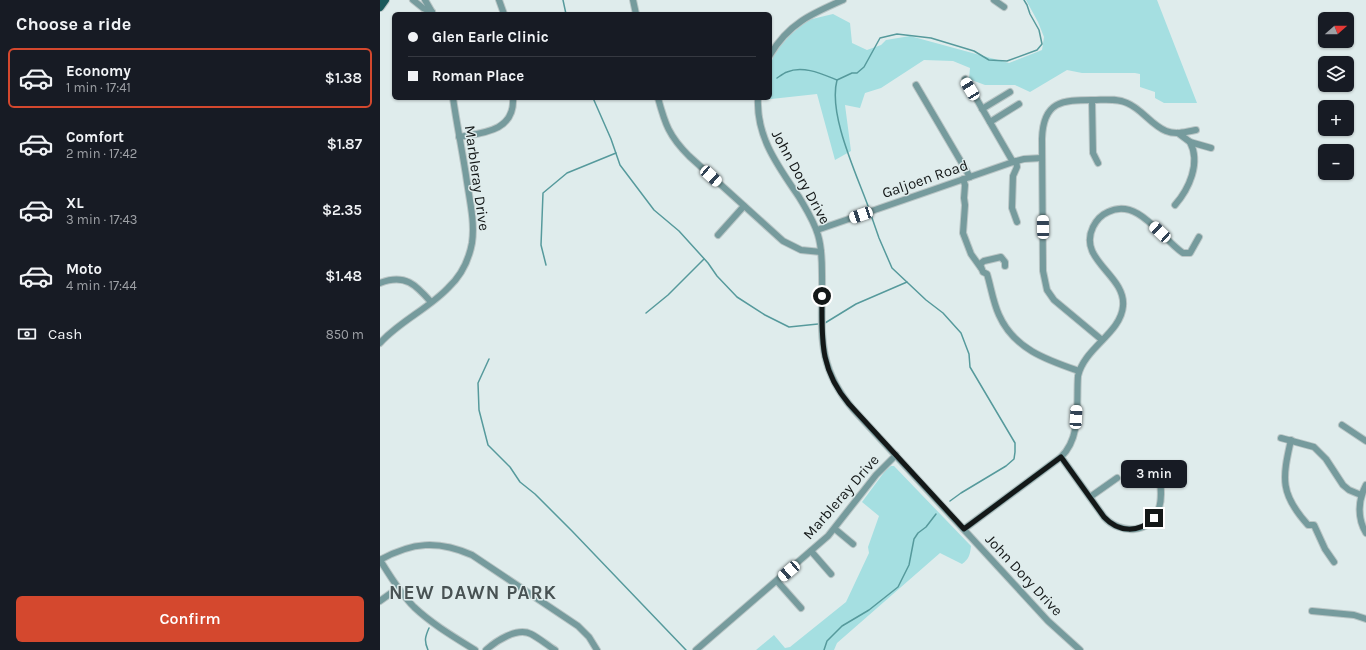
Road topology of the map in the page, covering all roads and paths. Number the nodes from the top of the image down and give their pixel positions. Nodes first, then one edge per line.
1 (385, 0) edge
2 (413, 0) edge
3 (425, 0) edge
4 (499, 0) edge
5 (633, 0) edge
6 (843, 0) edge
7 (994, 0) edge
8 (380, 7) edge
9 (1004, 7) dead end
10 (431, 12) edge
11 (432, 12) edge
12 (503, 12) edge
13 (636, 12) edge
14 (772, 53) edge
15 (964, 79) dead end
16 (916, 85) dead end
17 (1010, 92) dead end
18 (453, 100) edge
19 (513, 100) edge
20 (659, 100) edge
21 (758, 100) edge
22 (1092, 100) junction
23 (1019, 104) dead end
24 (982, 109) junction
25 (990, 122) junction
26 (1196, 130) dead end
27 (1178, 133) junction
28 (459, 137) junction
29 (1190, 142) junction
30 (1211, 148) dead end
31 (1042, 158) junction
32 (1015, 161) junction
33 (1098, 163) dead end
34 (970, 177) junction
35 (963, 180) junction
36 (744, 206) junction
37 (1175, 206) dead end
38 (1018, 222) dead end
39 (817, 230) junction
40 (718, 235) dead end
41 (1199, 237) dead end
42 (821, 252) junction
43 (1005, 266) dead end
44 (981, 268) junction
45 (380, 283) edge
46 (431, 302) junction
47 (1102, 340) junction
48 (380, 343) edge
49 (1079, 371) junction
50 (1342, 425) dead end
51 (1281, 438) dead end
52 (1291, 440) junction
53 (1366, 441) edge
54 (896, 455) junction
55 (1061, 457) junction
56 (1160, 470) dead end
57 (1117, 478) dead end
58 (1366, 485) edge
59 (1361, 495) junction
60 (1090, 497) junction
61 (835, 529) junction
62 (964, 529) junction
63 (1366, 533) edge
64 (853, 544) dead end
65 (811, 551) junction
66 (380, 560) edge
67 (1334, 562) dead end
68 (831, 574) dead end
69 (777, 581) junction
70 (398, 588) junction
71 (380, 601) edge
72 (801, 608) dead end
73 (1312, 611) dead end
74 (1366, 619) edge
75 (475, 650) edge
76 (486, 650) edge
77 (555, 650) edge
78 (597, 650) edge
79 (696, 650) edge
80 (1080, 650) edge

1 - 8 main road
2 - 10 street
3 - 11 street
4 - 12 street
5 - 13 street
6 - 14 street
7 - 9 street
15 - 24 street
16 - 34 street
17 - 24 street
18 - 28 street, Marbleray Drive
19 - 28 street
20 - 36 street
21 - 39 street, John Dory Drive
22 - 27 street
22 - 31 street
22 - 33 street
23 - 25 street
24 - 25 street
25 - 32 street
26 - 27 street
27 - 29 street
28 - 46 street, Marbleray Drive
29 - 30 street
29 - 37 street
31 - 32 street, Galjoen Road
31 - 47 street
32 - 34 street, Galjoen Road
32 - 38 street
34 - 35 street, Galjoen Road
35 - 39 street, Galjoen Road
35 - 44 street
36 - 40 street
36 - 42 street
39 - 42 street, John Dory Drive
41 - 47 street
42 - 54 street, John Dory Drive
43 - 44 street
44 - 49 street
45 - 46 street
46 - 48 street, Marbleray Drive
47 - 49 street
49 - 55 street
50 - 53 street
51 - 52 street
52 - 59 street
52 - 67 street
54 - 61 street, Marbleray Drive
54 - 62 street, John Dory Drive
55 - 60 street
55 - 62 street
56 - 60 street
57 - 60 street
58 - 59 street
59 - 63 street
61 - 64 street
61 - 65 street, Marbleray Drive
62 - 80 street, John Dory Drive
65 - 68 street
65 - 69 street, Marbleray Drive
66 - 70 street
66 - 78 street
69 - 72 street
69 - 79 street, Marbleray Drive
70 - 71 street
70 - 75 street
73 - 74 street
76 - 77 street

